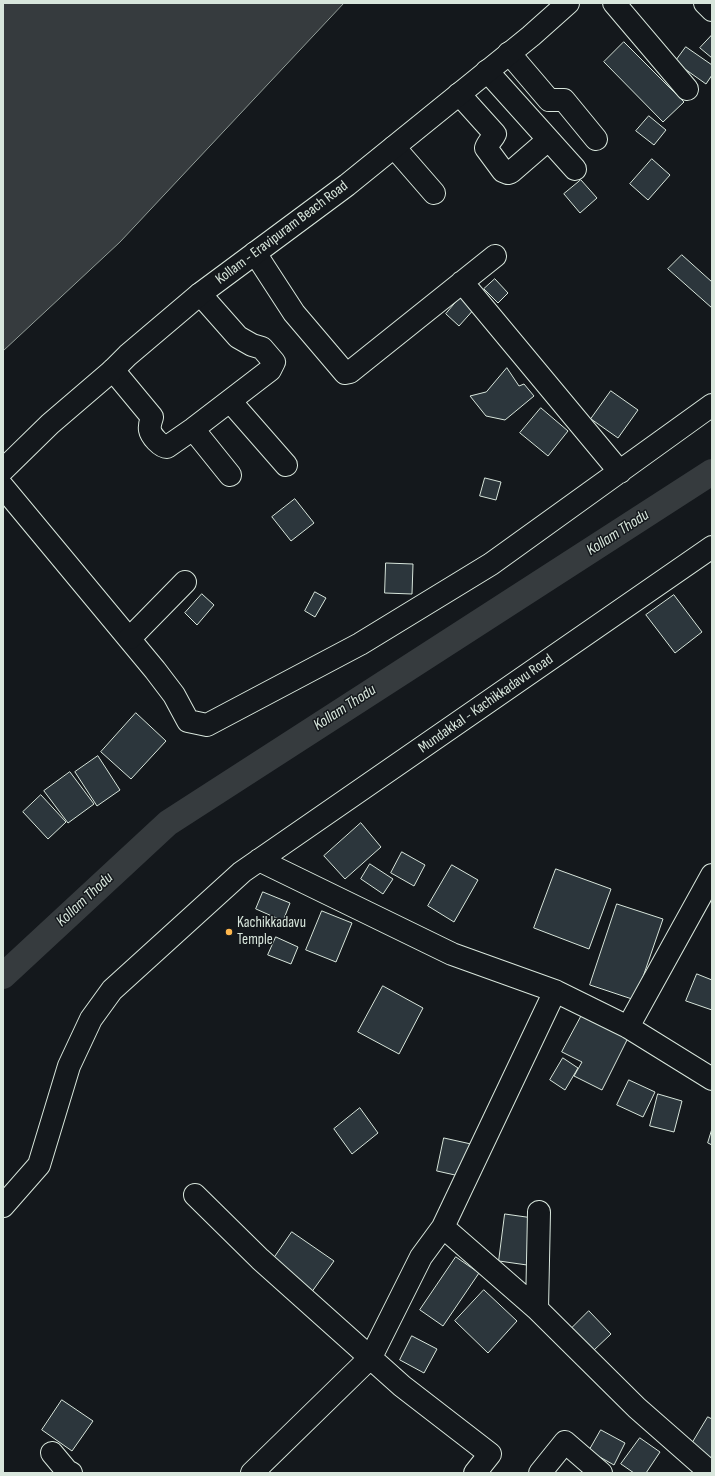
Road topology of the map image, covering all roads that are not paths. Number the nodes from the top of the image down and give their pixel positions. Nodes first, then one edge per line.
1 (568, 3) edge
2 (614, 3) edge
3 (705, 3) edge
4 (712, 10) edge
5 (509, 53) junction
6 (487, 71) junction
7 (687, 89) dead end
8 (458, 94) junction
9 (596, 139) dead end
10 (548, 140) junction
11 (394, 147) junction
12 (575, 169) dead end
13 (434, 194) dead end
14 (255, 253) junction
15 (495, 256) dead end
16 (462, 282) junction
17 (200, 294) junction
18 (113, 370) junction
19 (230, 401) junction
20 (712, 405) edge
21 (193, 429) junction
22 (286, 465) dead end
23 (3, 470) edge
24 (620, 472) junction
25 (230, 475) dead end
26 (3, 487) edge
27 (712, 547) edge
28 (184, 582) dead end
29 (130, 638) junction
30 (259, 860) junction
31 (712, 875) edge
32 (555, 991) junction
33 (628, 1027) junction
34 (712, 1079) edge
35 (195, 1195) dead end
36 (3, 1206) edge
37 (539, 1212) dead end
38 (443, 1227) junction
39 (537, 1309) junction
40 (371, 1357) junction
41 (52, 1453) dead end
42 (71, 1473) edge
43 (252, 1473) edge
44 (475, 1473) edge
45 (540, 1473) edge
46 (601, 1473) edge
47 (712, 1473) edge

1 - 5 street, Kollam - Eravipuram Beach Road
2 - 7 street
3 - 4 street
5 - 6 street, Kollam - Eravipuram Beach Road
5 - 9 street
6 - 8 street, Kollam - Eravipuram Beach Road
6 - 10 street
8 - 10 street
8 - 11 street, Kollam - Eravipuram Beach Road
10 - 12 street
11 - 13 street
11 - 14 street, Kollam - Eravipuram Beach Road
14 - 16 street
14 - 17 street, Kollam - Eravipuram Beach Road
15 - 16 street
16 - 24 street
17 - 18 street, Kollam - Eravipuram Beach Road
17 - 19 street
18 - 21 street
18 - 23 street, Kollam - Eravipuram Beach Road
19 - 21 street
19 - 22 street
20 - 24 street
21 - 25 street
24 - 29 street
26 - 29 street
27 - 30 street, Mundakkal - Kachikkadavu Road
28 - 29 street
30 - 32 street
30 - 36 street, Mundakkal - Kachikkadavu Road
31 - 33 street
32 - 33 street
32 - 38 street
33 - 34 street
35 - 40 street
37 - 39 street
38 - 39 street
38 - 40 street
39 - 47 street
40 - 43 street
40 - 44 street
41 - 42 street
45 - 46 street

